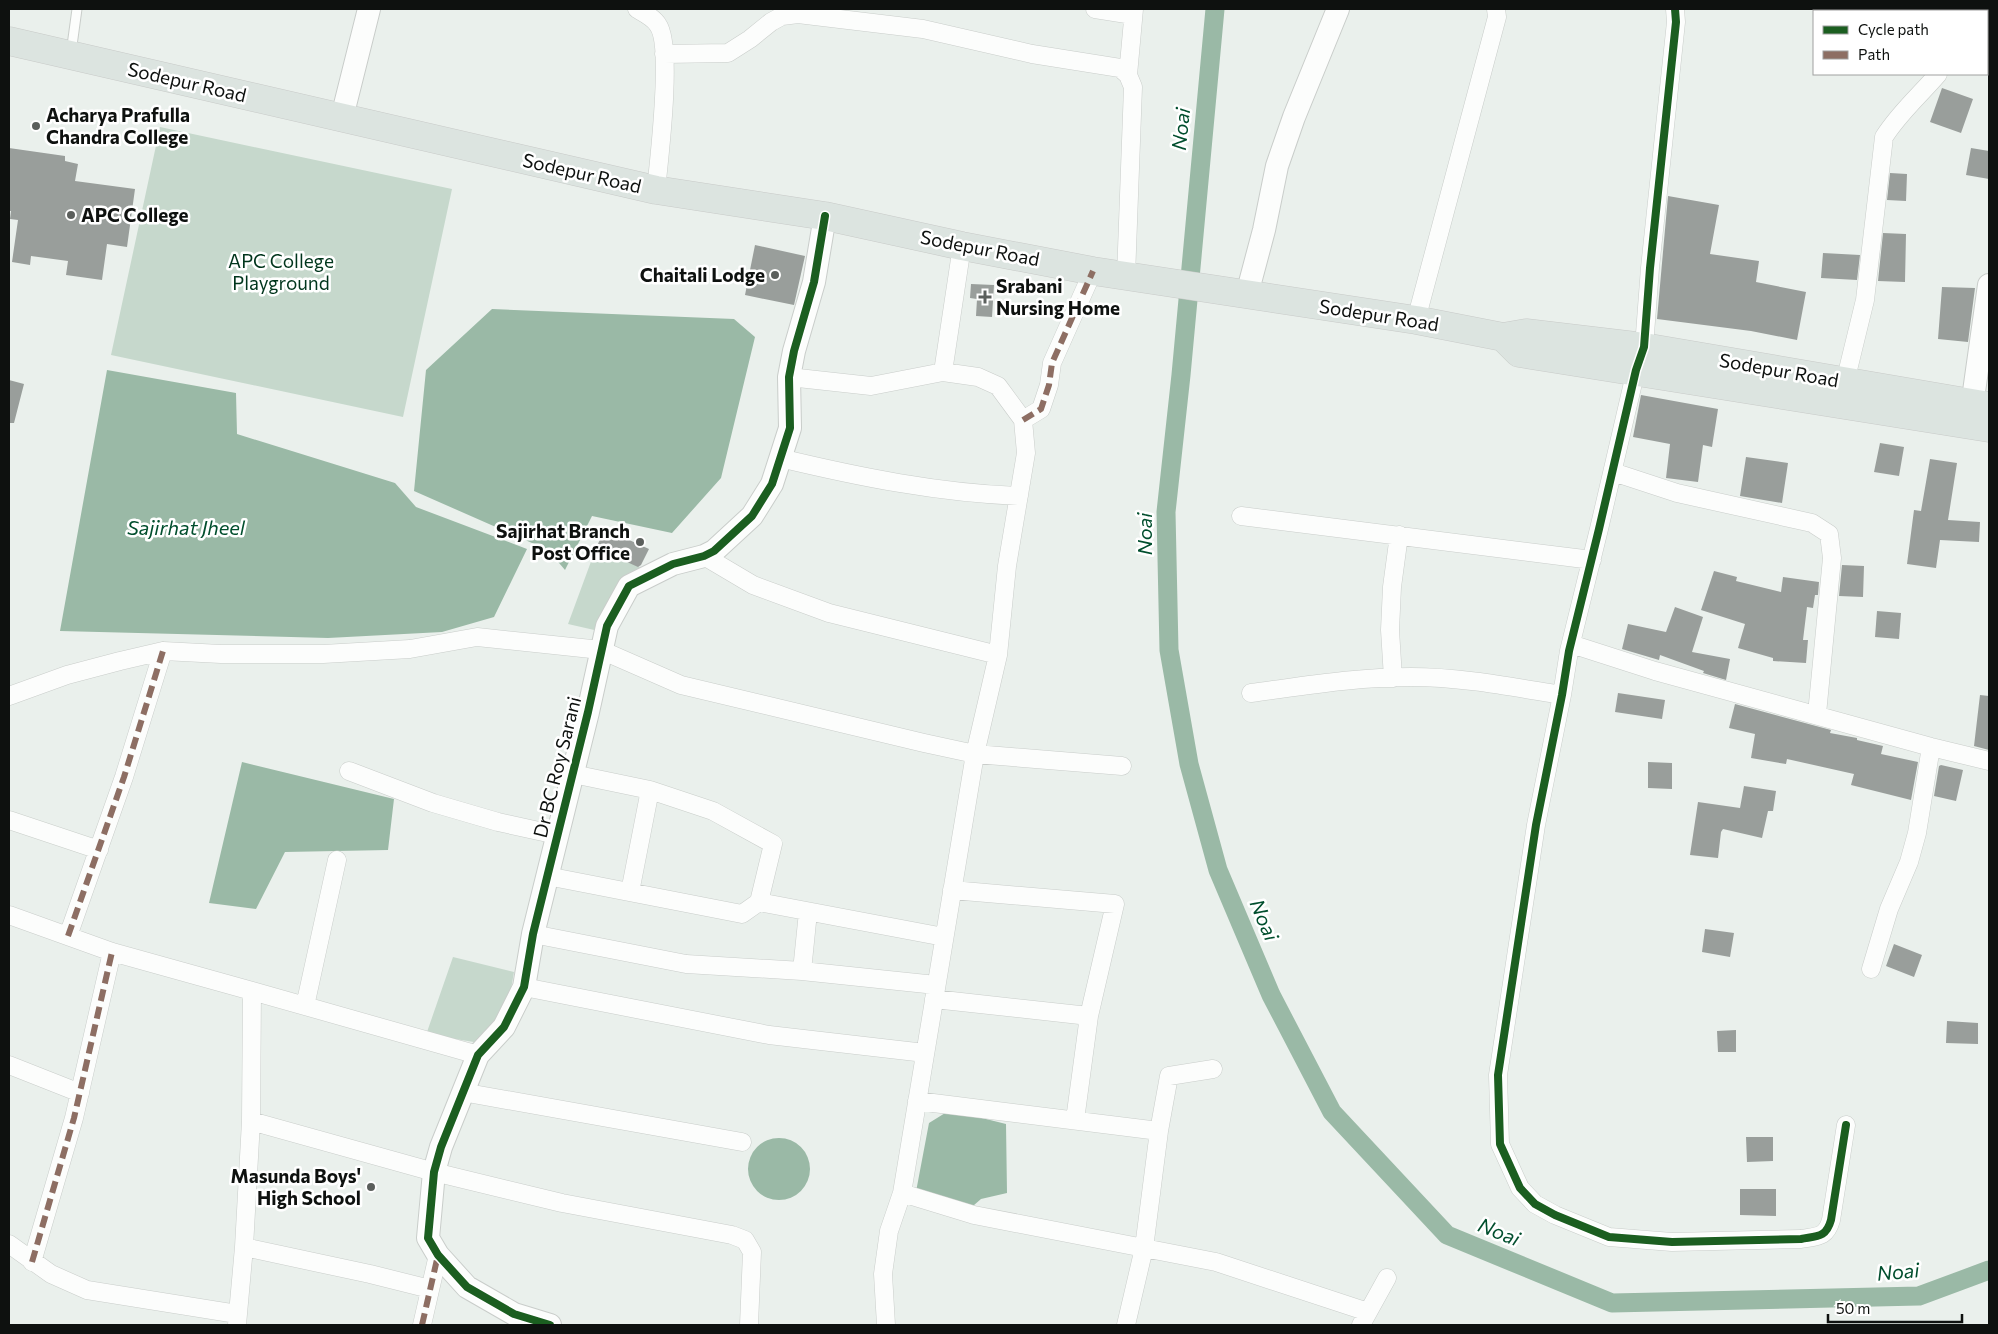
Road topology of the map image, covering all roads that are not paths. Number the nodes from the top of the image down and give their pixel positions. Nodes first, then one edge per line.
1 (77, 9) edge
2 (370, 9) edge
3 (637, 9) edge
4 (1096, 9) edge
5 (1338, 9) edge
6 (1496, 9) edge
7 (1675, 9) edge
8 (1133, 12) edge
9 (843, 14) edge
10 (9, 41) edge
11 (664, 54) junction
12 (70, 56) junction
13 (1128, 74) junction
14 (1937, 75) edge
15 (342, 117) junction
16 (656, 190) junction
17 (825, 216) junction
18 (962, 246) junction
19 (1093, 271) junction
20 (1138, 278) junction
21 (1989, 284) edge
22 (1238, 292) junction
23 (1416, 320) junction
24 (1640, 359) junction
25 (943, 372) junction
26 (790, 377) junction
27 (1845, 382) junction
28 (1980, 416) edge
29 (1023, 420) junction
30 (780, 458) junction
31 (1613, 472) junction
32 (1019, 496) junction
33 (1241, 516) dead end
34 (1399, 535) junction
35 (704, 556) junction
36 (1592, 560) junction
37 (1571, 644) junction
38 (601, 650) junction
39 (163, 651) junction
40 (998, 655) junction
41 (1393, 678) junction
42 (1251, 693) dead end
43 (1562, 695) junction
44 (9, 696) edge
45 (1817, 714) junction
46 (1932, 748) junction
47 (975, 754) junction
48 (1989, 761) edge
49 (1122, 766) dead end
50 (349, 771) dead end
51 (572, 774) junction
52 (650, 790) junction
53 (9, 820) edge
54 (557, 835) junction
55 (99, 850) junction
56 (337, 860) dead end
57 (547, 876) junction
58 (952, 890) junction
59 (630, 892) junction
60 (759, 902) junction
61 (808, 912) junction
62 (9, 915) edge
63 (533, 934) junction
64 (68, 936) junction
65 (944, 937) junction
66 (112, 952) junction
67 (1871, 969) dead end
68 (802, 971) junction
69 (524, 988) junction
70 (252, 991) junction
71 (935, 992) junction
72 (305, 1006) junction
73 (1089, 1016) junction
74 (925, 1053) junction
75 (478, 1056) junction
76 (9, 1065) edge
77 (1213, 1069) dead end
78 (462, 1092) junction
79 (80, 1093) junction
80 (917, 1102) junction
81 (1075, 1120) junction
82 (251, 1121) junction
83 (1846, 1125) dead end
84 (1159, 1130) junction
85 (742, 1142) dead end
86 (434, 1172) junction
87 (902, 1192) junction
88 (9, 1244) edge
89 (244, 1246) junction
90 (1144, 1248) junction
91 (438, 1255) junction
92 (32, 1262) junction
93 (1387, 1278) dead end
94 (430, 1289) junction
95 (1365, 1318) edge
96 (237, 1320) edge
97 (422, 1325) edge
98 (550, 1325) edge
99 (749, 1325) edge
100 (886, 1325) edge
101 (1126, 1325) edge

1 - 12 lane
2 - 15 street
3 - 11 street
4 - 8 street
5 - 22 street
6 - 23 street
7 - 24 street
8 - 13 street
9 - 11 street
9 - 13 street
10 - 12 main road, Sodepur Road
11 - 16 street
12 - 15 main road, Sodepur Road
13 - 20 street
14 - 27 street
15 - 16 main road, Sodepur Road
16 - 17 main road, Sodepur Road
17 - 18 main road, Sodepur Road
17 - 26 street, Dr BC Roy Sarani
18 - 19 main road, Sodepur Road
18 - 25 street
19 - 20 main road, Sodepur Road
19 - 29 street
20 - 22 main road, Sodepur Road
21 - 28 street
22 - 23 main road, Sodepur Road
23 - 24 main road, Sodepur Road
24 - 27 main road, Sodepur Road
24 - 28 main road
24 - 31 street
25 - 26 street
25 - 29 street
26 - 30 street, Dr BC Roy Sarani
27 - 28 main road, Sodepur Road
29 - 32 street
30 - 32 street
30 - 35 street, Dr BC Roy Sarani
31 - 36 street
31 - 45 street
32 - 40 street
33 - 34 street
34 - 36 street
34 - 41 street
35 - 38 street, Dr BC Roy Sarani
35 - 40 street
36 - 37 street
37 - 43 street
37 - 45 street
38 - 39 street
38 - 47 street
38 - 51 street, Dr BC Roy Sarani
39 - 44 street
39 - 55 street
40 - 47 street
41 - 42 street
41 - 43 street
43 - 83 street
45 - 46 street
46 - 48 street
46 - 67 street
47 - 49 street
47 - 58 street
50 - 54 street
51 - 52 street
51 - 54 street, Dr BC Roy Sarani
52 - 59 street
52 - 60 street
53 - 55 street
54 - 57 street, Dr BC Roy Sarani
55 - 64 street
56 - 72 street
57 - 59 street
57 - 63 street, Dr BC Roy Sarani
58 - 65 street
58 - 73 street
59 - 60 street
60 - 61 street
61 - 65 street
61 - 68 street
62 - 64 street
63 - 68 street
63 - 69 street, Dr BC Roy Sarani
64 - 66 street
65 - 71 street
66 - 70 street
66 - 79 street
68 - 71 street
69 - 74 street
69 - 75 street, Dr BC Roy Sarani
70 - 72 street
70 - 82 street
71 - 73 street
71 - 74 street
72 - 75 street
73 - 81 street
74 - 80 street
75 - 78 street, Dr BC Roy Sarani
76 - 79 street
77 - 84 street
78 - 85 street
78 - 86 street, Dr BC Roy Sarani
79 - 92 street
80 - 81 street
80 - 87 street
81 - 84 street
82 - 86 street
82 - 89 street
84 - 90 street
86 - 91 street, Dr BC Roy Sarani
86 - 99 street
87 - 90 street
87 - 100 street
88 - 92 street
89 - 94 street
89 - 96 street
90 - 95 street
90 - 101 street
91 - 94 street
91 - 98 street, Dr BC Roy Sarani
92 - 96 street
93 - 95 street
94 - 97 street

